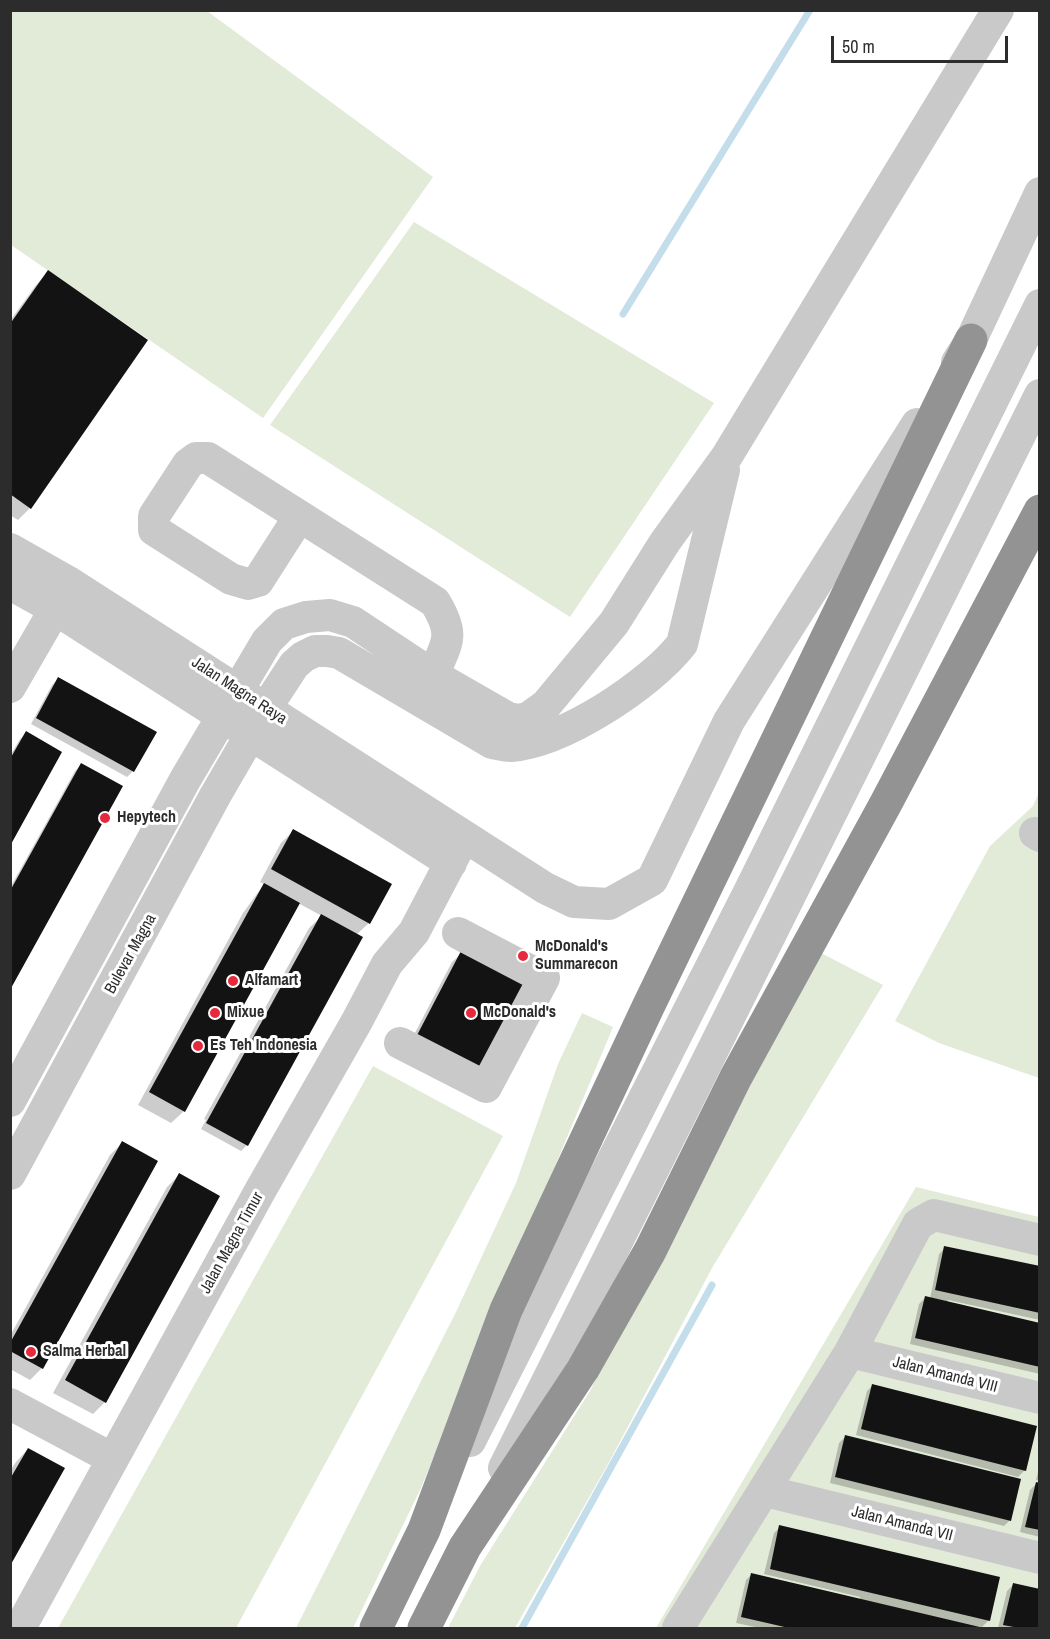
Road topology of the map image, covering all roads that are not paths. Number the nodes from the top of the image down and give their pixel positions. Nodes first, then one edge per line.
1 (998, 10) edge
2 (1040, 193) edge
3 (1040, 305) edge
4 (971, 339) junction
5 (1040, 395) edge
6 (727, 456) junction
7 (1040, 511) edge
8 (299, 517) junction
9 (10, 549) edge
10 (10, 584) edge
11 (63, 596) junction
12 (433, 675) junction
13 (10, 687) edge
14 (229, 702) junction
15 (258, 721) junction
16 (457, 850) junction
17 (458, 933) dead end
18 (400, 1043) dead end
19 (10, 1101) edge
20 (10, 1173) edge
21 (1040, 1240) edge
22 (850, 1352) junction
23 (1040, 1398) edge
24 (10, 1404) edge
25 (113, 1460) junction
26 (765, 1491) junction
27 (424, 1530) junction
28 (465, 1547) junction
29 (1040, 1558) edge
30 (20, 1629) edge
31 (376, 1629) edge
32 (424, 1629) edge
33 (678, 1629) edge

1 - 6 street
2 - 4 street, Jalan Magna Raya
3 - 27 street
4 - 16 street, Jalan Magna Raya
4 - 27 highway
5 - 28 street
6 - 12 street
6 - 15 street, Bulevar Magna
7 - 28 highway
8 - 8 street
8 - 12 street
9 - 11 street, Jalan Magna Raya
10 - 11 street, Jalan Magna Raya
11 - 13 street
11 - 14 street, Jalan Magna Raya
12 - 14 street
14 - 15 street, Jalan Magna Raya
14 - 19 street
15 - 16 street, Jalan Magna Raya
15 - 20 street, Bulevar Magna
16 - 25 street, Jalan Magna Timur
17 - 18 street
21 - 22 street
22 - 23 street, Jalan Amanda VIII
22 - 26 street
24 - 25 street
25 - 30 street, Jalan Magna Timur
26 - 29 street, Jalan Amanda VII
26 - 33 street
27 - 31 highway
28 - 32 highway

